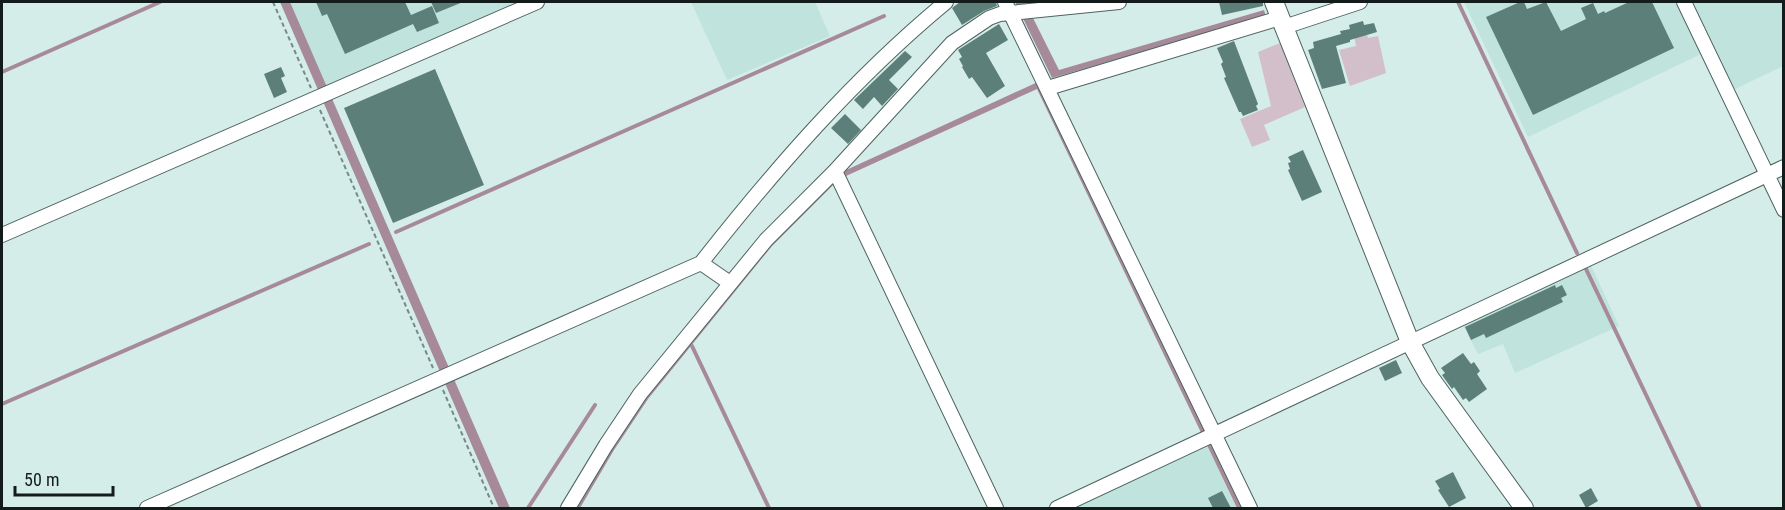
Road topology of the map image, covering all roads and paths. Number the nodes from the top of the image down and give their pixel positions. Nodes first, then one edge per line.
1 (273, 2) edge
2 (537, 2) edge
3 (946, 2) edge
4 (1119, 2) edge
5 (1360, 2) edge
6 (1684, 2) edge
7 (1012, 9) edge
8 (1279, 16) edge
9 (1048, 88) junction
10 (321, 96) junction
11 (1784, 167) edge
12 (835, 171) junction
13 (1767, 175) junction
14 (1784, 210) edge
15 (2, 235) edge
16 (701, 263) junction
17 (730, 283) junction
18 (1410, 342) junction
19 (444, 377) junction
20 (1208, 437) junction
21 (147, 508) edge
22 (494, 508) edge
23 (568, 508) edge
24 (996, 508) edge
25 (1057, 508) edge
26 (1250, 508) edge
27 (1524, 508) edge

1 - 10 path
2 - 10 street
3 - 16 street
4 - 7 street
5 - 8 street
6 - 13 street
7 - 9 street
7 - 12 street
8 - 9 street
8 - 18 street
9 - 20 street
10 - 15 street
10 - 19 path
11 - 13 street
12 - 17 street
12 - 24 street
13 - 14 street
13 - 18 street
16 - 17 street
16 - 19 street
17 - 23 street
18 - 20 street
18 - 27 street
19 - 21 street
19 - 22 path
20 - 25 street
20 - 26 street

